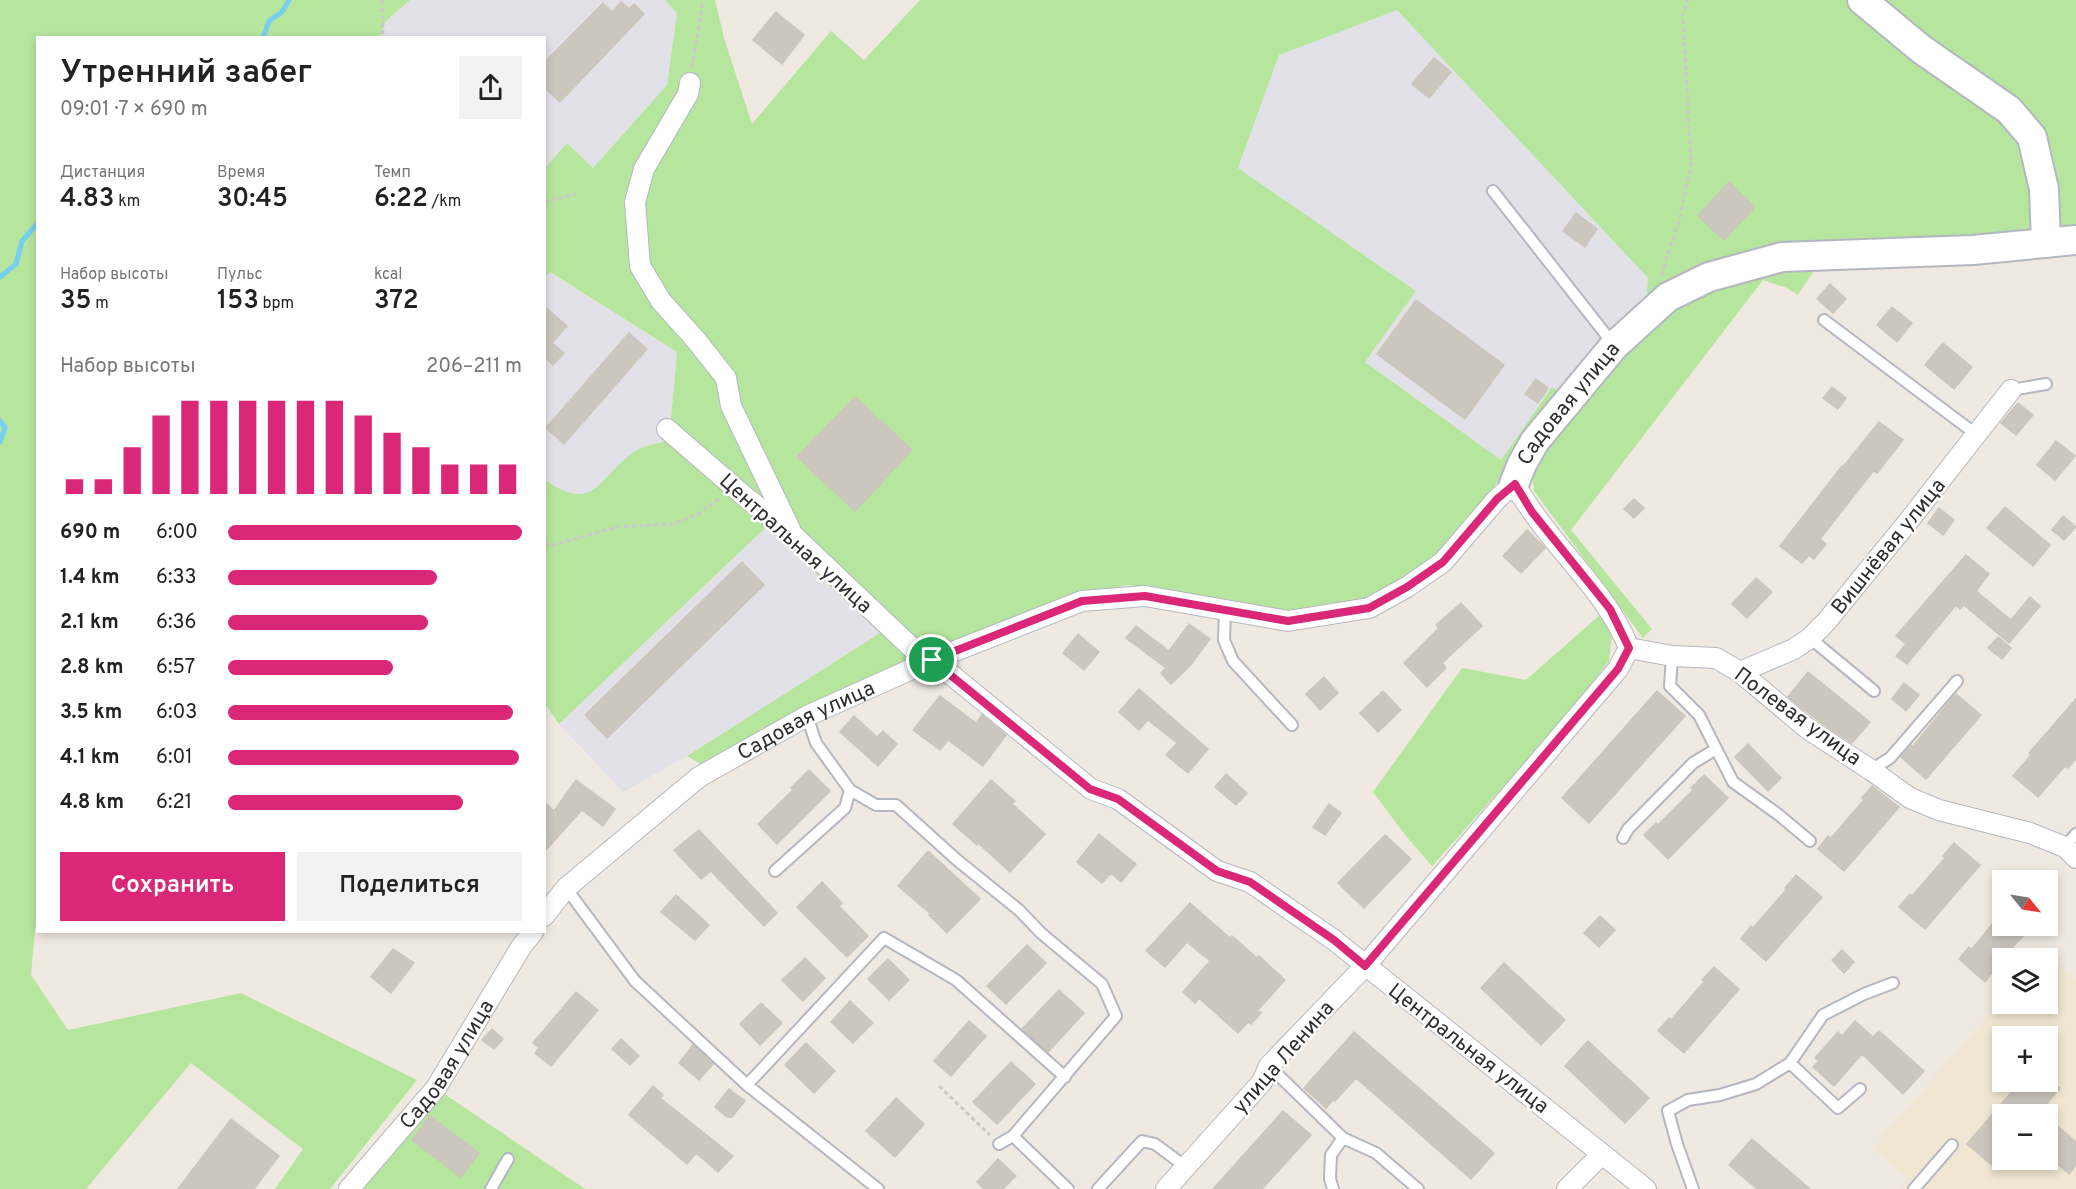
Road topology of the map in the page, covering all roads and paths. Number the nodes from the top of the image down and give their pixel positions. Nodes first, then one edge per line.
1 (382, 0) edge
2 (701, 0) edge
3 (1688, 0) edge
4 (1862, 0) edge
5 (383, 36) edge
6 (690, 83) joint
7 (1493, 191) dead end
8 (576, 194) dead end
9 (546, 202) edge
10 (2076, 240) edge
11 (2046, 243) junction
12 (1668, 297) junction
13 (1824, 320) dead end
14 (1614, 346) junction
15 (2046, 384) dead end
16 (2011, 390) joint
17 (667, 429) dead end
18 (1977, 435) junction
19 (1515, 484) junction
20 (743, 495) junction
21 (792, 534) junction
22 (546, 544) edge
23 (1225, 611) junction
24 (1810, 638) junction
25 (1629, 648) junction
26 (1672, 656) junction
27 (932, 660) junction
28 (1740, 672) junction
29 (1957, 681) dead end
30 (1874, 691) dead end
31 (807, 716) junction
32 (1292, 725) dead end
33 (1716, 749) junction
34 (1871, 770) junction
35 (850, 790) junction
36 (1623, 838) dead end
37 (1810, 841) dead end
38 (2072, 847) edge
39 (775, 871) dead end
40 (566, 888) junction
41 (546, 913) edge
42 (532, 933) edge
43 (1365, 966) junction
44 (1893, 983) dead end
45 (1790, 1064) junction
46 (1269, 1066) junction
47 (1065, 1077) junction
48 (747, 1085) junction
49 (939, 1086) dead end
50 (1860, 1089) dead end
51 (1013, 1136) junction
52 (1343, 1138) junction
53 (999, 1144) joint
54 (1952, 1145) dead end
55 (1602, 1154) junction
56 (508, 1159) dead end
57 (1186, 1167) junction
58 (349, 1189) edge
59 (491, 1189) edge
60 (878, 1189) edge
61 (1068, 1189) edge
62 (1098, 1189) edge
63 (1166, 1189) edge
64 (1333, 1189) edge
65 (1418, 1189) edge
66 (1567, 1189) edge
67 (1646, 1189) edge
68 (1693, 1189) edge
69 (1914, 1189) edge

1 - 5 path
2 - 6 path
3 - 12 path
4 - 11 street
6 - 21 street
7 - 14 lane
8 - 9 path
10 - 11 street, Садовая улица
11 - 12 street, Садовая улица
12 - 14 street, Садовая улица
13 - 18 lane
14 - 19 street, Садовая улица
15 - 16 lane
16 - 18 street, Вишнёвая улица
17 - 20 street, Центральная улица
18 - 24 street, Вишнёвая улица
19 - 23 street, Садовая улица
19 - 25 street
20 - 21 street, Центральная улица
20 - 22 path
21 - 27 street, Центральная улица
23 - 27 street, Садовая улица
23 - 32 lane
24 - 28 street, Вишнёвая улица
24 - 30 lane
25 - 26 street, Полевая улица
25 - 43 street, улица Ленина
26 - 28 street, Полевая улица
26 - 33 lane
27 - 31 street, Садовая улица
27 - 43 street, Центральная улица
28 - 34 street, Полевая улица
29 - 34 lane
31 - 35 lane
31 - 40 street, Садовая улица
33 - 36 lane
33 - 37 lane
34 - 38 street, Полевая улица
35 - 39 lane
35 - 47 lane
40 - 41 street, Садовая улица
40 - 48 lane
42 - 58 street, Садовая улица
43 - 46 street, улица Ленина
43 - 55 street, Центральная улица
44 - 45 lane
45 - 50 lane
45 - 68 lane
46 - 52 lane
46 - 57 street, улица Ленина
47 - 48 lane
47 - 51 lane
48 - 60 lane
49 - 53 path
51 - 53 lane
51 - 61 lane
52 - 64 lane
52 - 65 lane
54 - 69 lane
55 - 66 street
55 - 67 street, Центральная улица
56 - 59 lane
57 - 62 lane
57 - 63 street, улица Ленина

